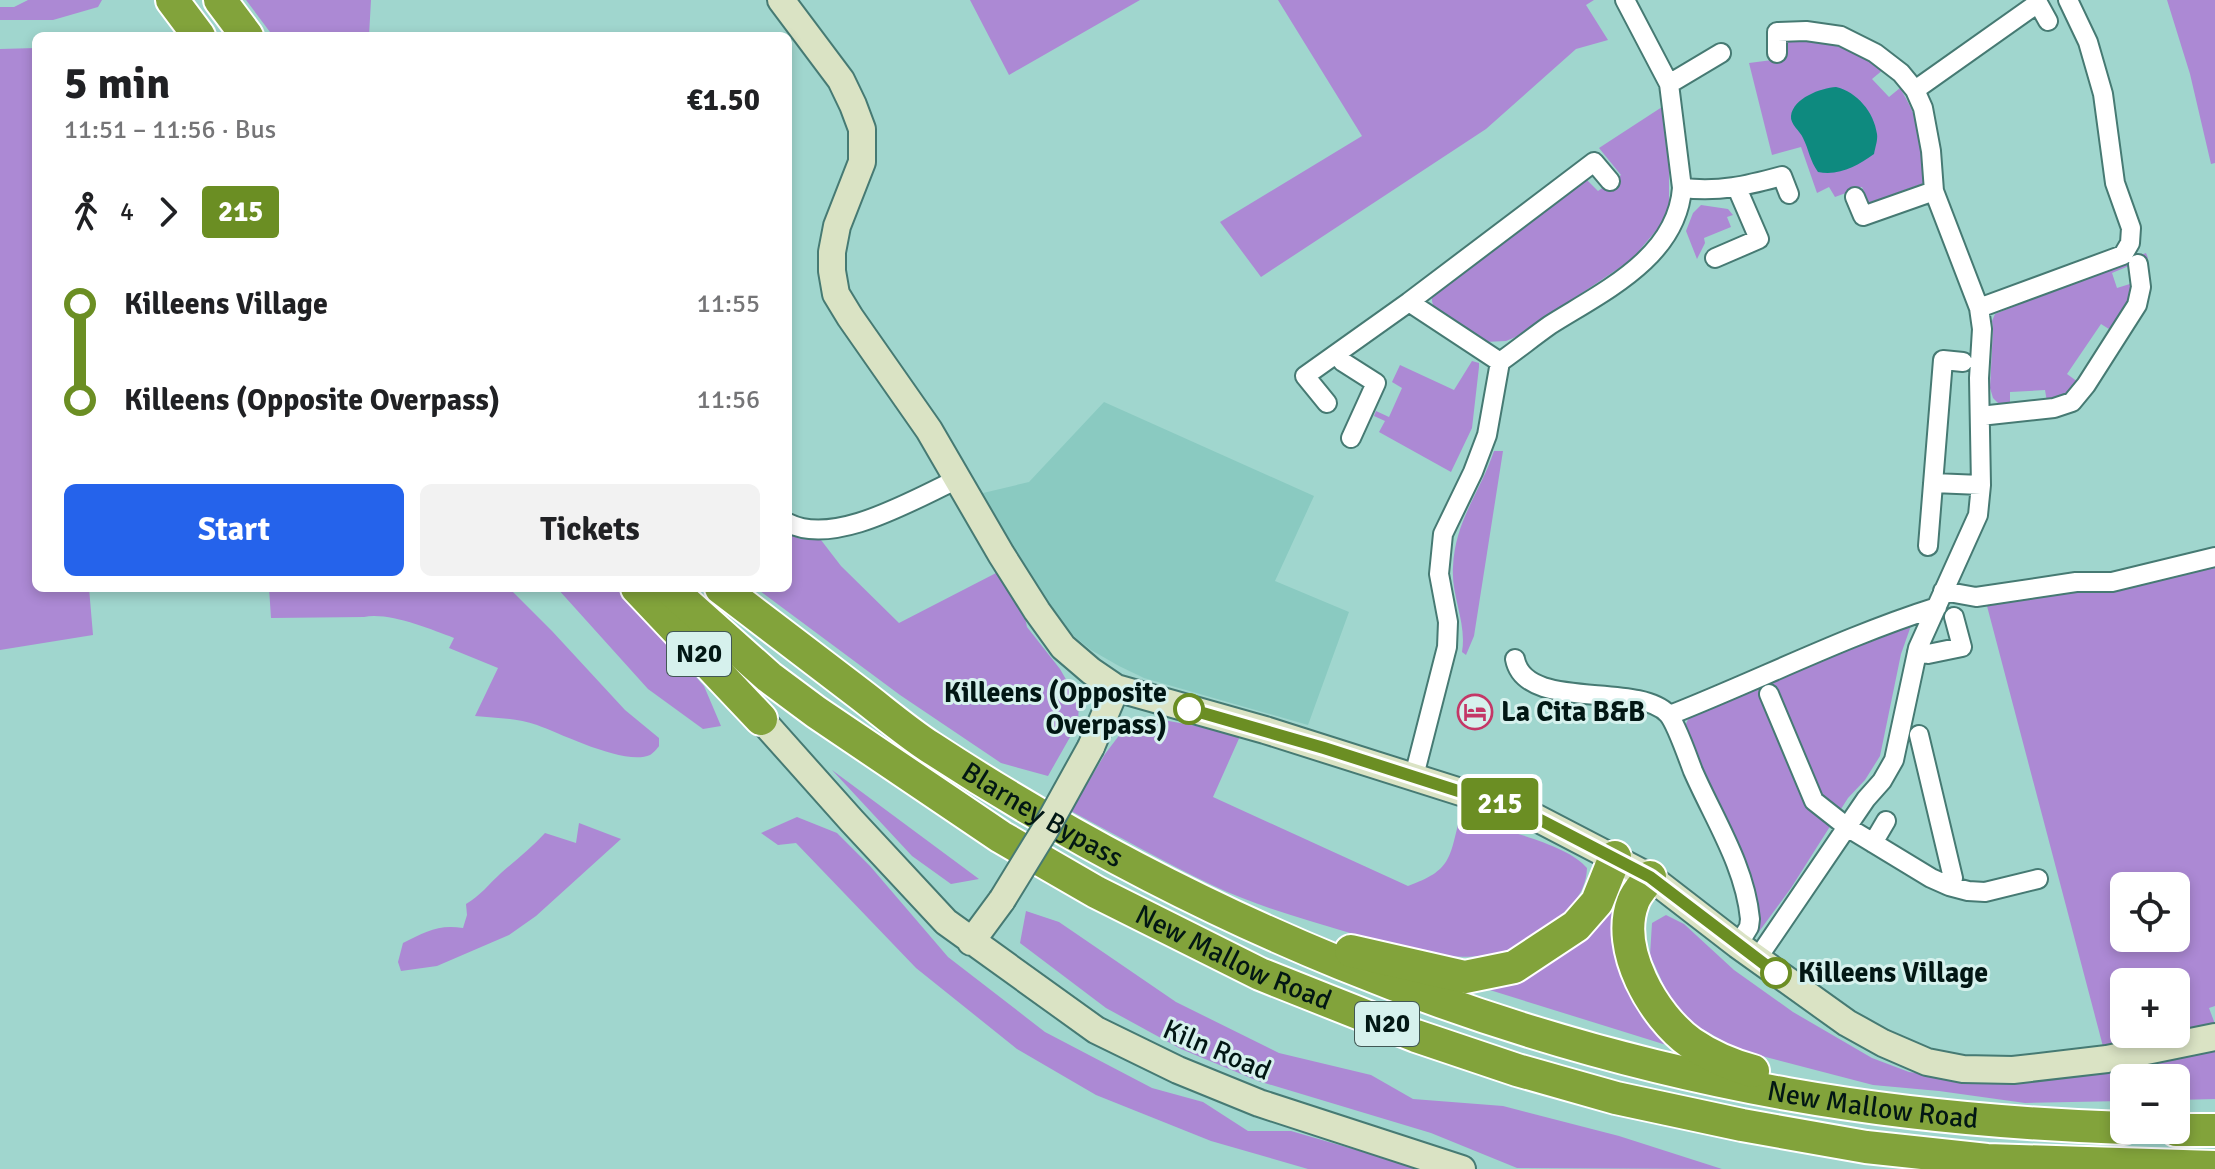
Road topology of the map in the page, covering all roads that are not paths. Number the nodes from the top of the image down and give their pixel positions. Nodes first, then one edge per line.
1 (172, 0) edge
2 (220, 0) edge
3 (781, 0) edge
4 (1625, 0) edge
5 (2068, 0) edge
6 (2048, 21) dead end
7 (196, 32) edge
8 (244, 32) edge
9 (1721, 53) dead end
10 (1777, 53) dead end
11 (1669, 84) junction
12 (1915, 90) junction
13 (1610, 181) dead end
14 (1682, 188) junction
15 (1737, 188) junction
16 (1934, 191) junction
17 (1789, 194) dead end
18 (1855, 197) dead end
19 (1715, 258) dead end
20 (2138, 264) dead end
21 (1409, 302) junction
22 (1979, 308) junction
23 (1336, 354) junction
24 (1500, 362) junction
25 (1963, 362) dead end
26 (1327, 403) dead end
27 (1980, 416) junction
28 (1351, 438) dead end
29 (958, 479) junction
30 (1933, 483) junction
31 (1981, 485) junction
32 (792, 525) edge
33 (1928, 546) dead end
34 (2215, 557) edge
35 (641, 592) edge
36 (673, 592) edge
37 (726, 592) edge
38 (1940, 599) junction
39 (1954, 617) dead end
40 (1917, 652) junction
41 (1515, 659) dead end
42 (1116, 688) junction
43 (1769, 694) dead end
44 (1670, 715) junction
45 (761, 719) joint
46 (1919, 735) dead end
47 (1414, 776) junction
48 (1886, 821) dead end
49 (1847, 827) junction
50 (1873, 843) junction
51 (1615, 857) junction
52 (1650, 877) junction
53 (2038, 879) dead end
54 (1949, 886) junction
55 (1262, 931) junction
56 (971, 942) junction
57 (1748, 952) junction
58 (2215, 1037) edge
59 (1939, 1116) junction
60 (2110, 1127) edge
61 (2190, 1130) edge
62 (2215, 1130) edge
63 (2215, 1167) edge
64 (1462, 1169) edge

1 - 7 highway
2 - 8 highway
3 - 29 street
4 - 11 street
5 - 22 street
6 - 12 street
9 - 11 street
10 - 12 street
11 - 14 street
12 - 16 street
13 - 21 street
14 - 15 street
14 - 24 street
15 - 17 street
15 - 19 street
16 - 18 street
16 - 22 street
20 - 27 street
21 - 23 street
21 - 24 street
22 - 27 street
23 - 26 street
23 - 28 street
24 - 47 street
25 - 30 street
27 - 31 street
29 - 32 street
29 - 42 street
30 - 31 street
30 - 33 street
31 - 38 street
34 - 38 street
35 - 45 highway, N20
36 - 63 highway, New Mallow Road / N20
37 - 55 highway, Blarney Bypass / N20
38 - 40 street
38 - 44 street
39 - 40 street
40 - 49 street
41 - 44 street
42 - 47 street
42 - 56 street, bridge
43 - 49 street
44 - 57 street
45 - 56 street, Kiln Road
46 - 54 street
47 - 51 street
48 - 50 street
49 - 50 street
49 - 57 street
50 - 54 street
51 - 52 street
51 - 55 highway, N20
52 - 57 street
52 - 59 highway, N20
53 - 54 street
55 - 59 highway, New Mallow Road / N20
56 - 64 street, Kiln Road
57 - 58 street
59 - 60 highway, New Mallow Road / N20
61 - 62 highway

